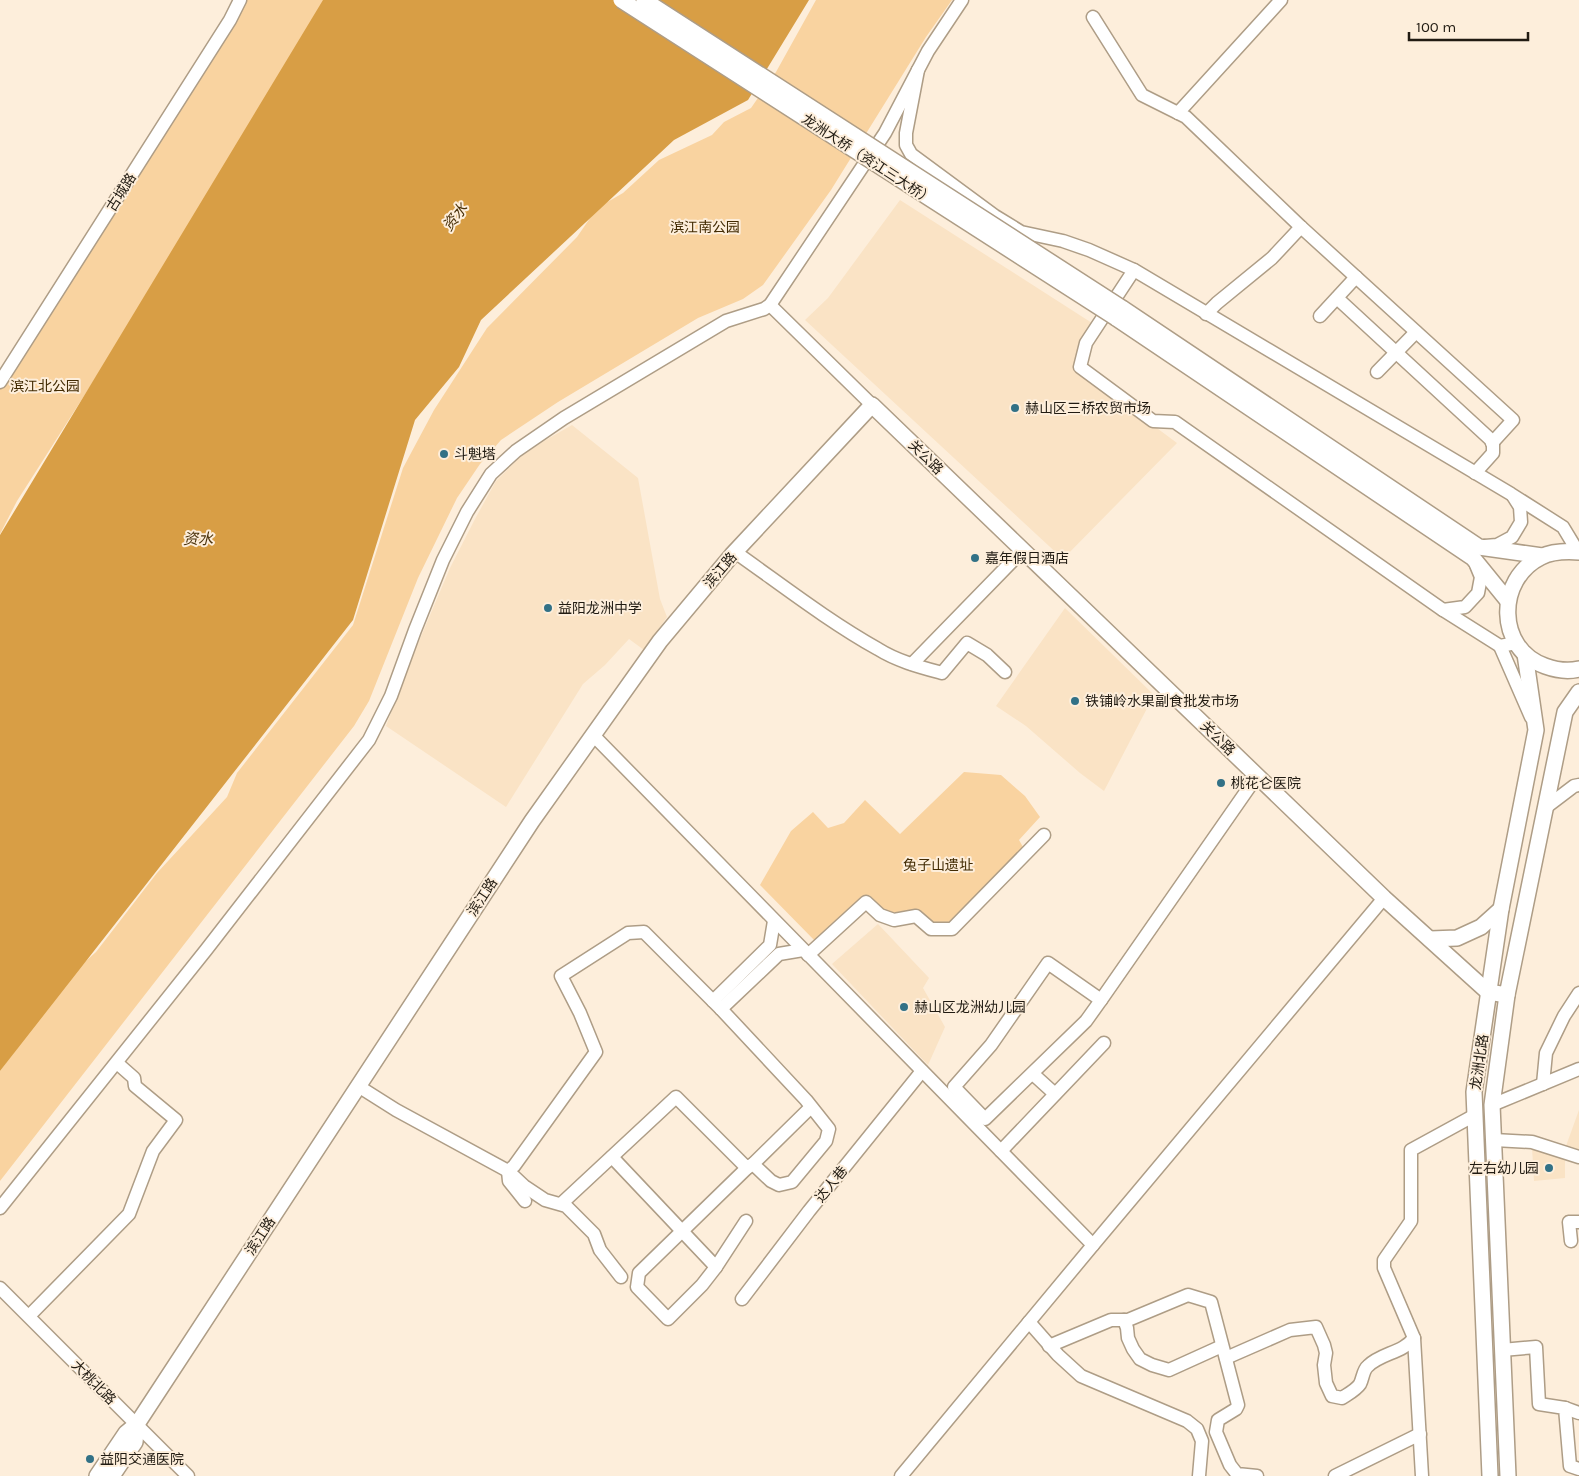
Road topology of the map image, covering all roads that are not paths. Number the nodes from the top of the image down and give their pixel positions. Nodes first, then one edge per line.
1 (240, 0) edge
2 (620, 0) edge
3 (644, 0) edge
4 (962, 0) edge
5 (1281, 0) edge
6 (1093, 16) dead end
7 (918, 70) junction
8 (1178, 113) junction
9 (1301, 226) junction
10 (1134, 270) junction
11 (1356, 277) junction
12 (1338, 298) junction
13 (770, 305) junction
14 (1119, 313) junction
15 (1206, 314) junction
16 (1320, 316) dead end
17 (1416, 332) junction
18 (1396, 352) junction
19 (1377, 372) dead end
20 (0, 382) edge
21 (872, 405) junction
22 (1492, 442) junction
23 (1476, 473) junction
24 (1511, 494) junction
25 (1023, 550) junction
26 (735, 552) junction
27 (1579, 552) edge
28 (1476, 553) junction
29 (1542, 556) junction
30 (1508, 601) junction
31 (1443, 610) junction
32 (1500, 646) junction
33 (1521, 648) junction
34 (912, 664) junction
35 (1579, 669) edge
36 (1005, 672) dead end
37 (1579, 692) edge
38 (1536, 730) junction
39 (592, 736) junction
40 (1257, 776) junction
41 (1579, 785) edge
42 (1545, 808) junction
43 (1044, 835) dead end
44 (1384, 898) junction
45 (1501, 909) junction
46 (774, 920) junction
47 (1430, 939) junction
48 (806, 953) junction
49 (1488, 992) junction
50 (1579, 993) edge
51 (1507, 995) junction
52 (1101, 1000) junction
53 (717, 1005) junction
54 (1104, 1043) dead end
55 (117, 1063) junction
56 (1579, 1069) edge
57 (922, 1071) junction
58 (1033, 1074) junction
59 (1543, 1084) junction
60 (358, 1086) junction
61 (1055, 1094) junction
62 (1492, 1105) junction
63 (811, 1107) junction
64 (1475, 1114) junction
65 (1494, 1140) junction
66 (1001, 1151) junction
67 (612, 1157) junction
68 (1579, 1157) edge
69 (750, 1166) junction
70 (508, 1171) junction
71 (524, 1201) dead end
72 (561, 1204) junction
73 (0, 1208) edge
74 (746, 1221) dead end
75 (1579, 1222) edge
76 (683, 1232) junction
77 (1571, 1241) dead end
78 (1093, 1245) junction
79 (716, 1267) junction
80 (621, 1277) dead end
81 (0, 1288) edge
82 (742, 1299) dead end
83 (29, 1316) junction
84 (1124, 1320) junction
85 (1029, 1322) junction
86 (1414, 1338) junction
87 (1049, 1346) junction
88 (1502, 1350) junction
89 (1224, 1352) junction
90 (1565, 1408) junction
91 (1579, 1413) edge
92 (137, 1424) junction
93 (1420, 1434) junction
94 (1579, 1468) edge
95 (97, 1476) edge
96 (112, 1476) edge
97 (188, 1476) edge
98 (901, 1476) edge
99 (1199, 1476) edge
100 (1257, 1476) edge
101 (1335, 1476) edge
102 (1422, 1476) edge
103 (1490, 1476) edge
104 (1508, 1476) edge

1 - 20 street, 古城路
2 - 14 main road, 龙洲大桥（资江三大桥）, bridge
3 - 14 main road, 龙洲大桥（资江三大桥）, bridge
4 - 7 street
5 - 8 street
6 - 8 street
7 - 10 street
7 - 13 street
8 - 9 street
9 - 11 street
9 - 15 street
10 - 15 street
10 - 31 street
11 - 12 street
11 - 17 street
12 - 16 street
12 - 18 street
13 - 21 street
13 - 55 street
14 - 28 main road
15 - 23 street
17 - 18 street
17 - 22 street
18 - 19 street
18 - 22 street
21 - 25 main road, 关公路
21 - 26 main road, 滨江路
22 - 23 street
23 - 24 street
24 - 27 street
24 - 28 street
25 - 34 street
25 - 40 main road, 关公路
26 - 34 street
26 - 39 main road, 滨江路
27 - 29 main road
28 - 29 main road
28 - 30 main road
28 - 31 street
29 - 30 main road
30 - 33 main road, 龙洲北路
31 - 32 street
32 - 33 street
32 - 38 street
33 - 35 main road
33 - 38 main road, 龙洲北路
34 - 36 street
37 - 42 main road, 龙洲北路
38 - 45 main road, 龙洲北路
39 - 46 street
39 - 60 main road, 滨江路
40 - 44 main road, 关公路
40 - 52 street
41 - 42 street
42 - 51 main road, 龙洲北路
43 - 48 street
44 - 47 main road, 关公路
44 - 78 street
45 - 47 main road
45 - 49 main road, 龙洲北路
46 - 48 street
46 - 53 street
47 - 49 main road, 关公路
48 - 53 street
48 - 57 street
49 - 51 main road
49 - 64 main road, 龙洲北路
50 - 59 street
51 - 62 main road, 龙洲北路
52 - 58 street
52 - 58 street
53 - 63 street
53 - 70 street
54 - 61 street
55 - 73 street
55 - 83 street
56 - 59 street
57 - 66 street
57 - 82 street, 达人巷
58 - 61 street
59 - 62 street
60 - 70 street
60 - 92 main road, 滨江路
61 - 66 street
62 - 65 main road, 龙洲北路
63 - 69 street
63 - 69 street
64 - 86 street
64 - 103 main road, 龙洲北路
65 - 68 street
65 - 88 main road, 龙洲北路
66 - 78 street
67 - 69 street
67 - 72 street
67 - 76 street
69 - 76 street
70 - 71 street
70 - 72 street
72 - 80 street
74 - 79 street
75 - 77 street
76 - 79 street
76 - 79 street
78 - 85 street
81 - 83 street, 大桃北路
83 - 92 street, 大桃北路
84 - 87 street
84 - 89 street
84 - 89 street
85 - 87 street
85 - 98 street
86 - 89 street
86 - 93 street
87 - 99 street
88 - 90 street
88 - 104 main road, 龙洲北路
89 - 100 street
90 - 91 street
90 - 94 street
92 - 95 main road, 滨江路
92 - 96 main road, 滨江路
92 - 97 street, 大桃北路
93 - 101 street
93 - 102 street

